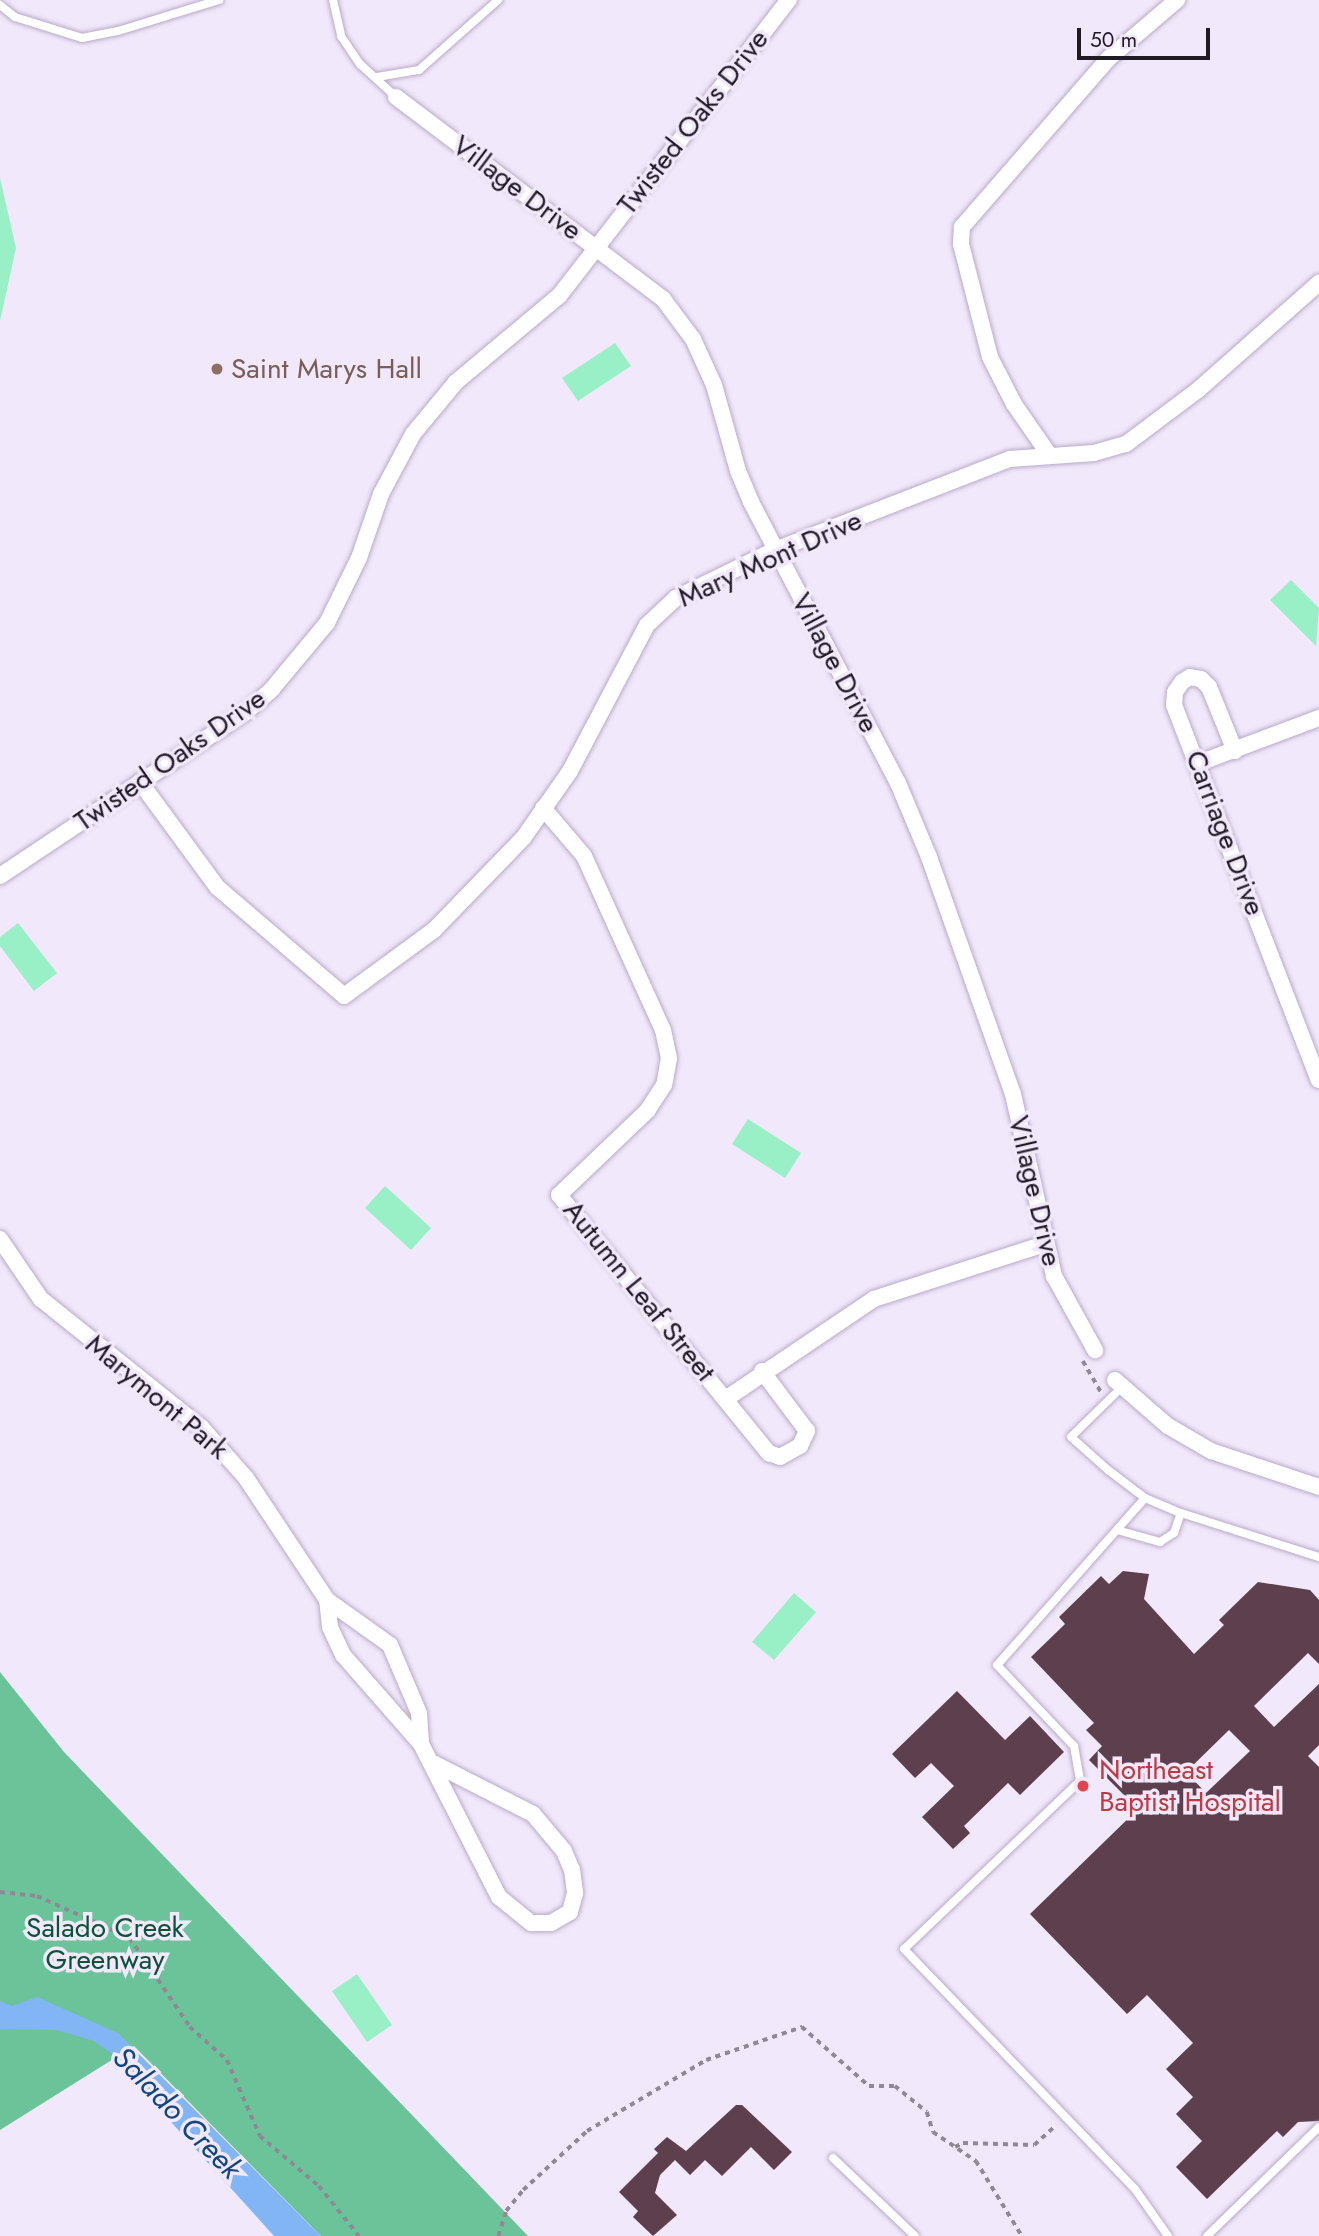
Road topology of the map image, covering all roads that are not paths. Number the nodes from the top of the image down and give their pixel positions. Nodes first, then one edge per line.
1 (219, 0) edge
2 (333, 0) edge
3 (498, 0) edge
4 (789, 0) edge
5 (1177, 0) edge
6 (0, 5) edge
7 (377, 77) junction
8 (396, 97) joint
9 (596, 246) junction
10 (1319, 284) edge
11 (1048, 453) junction
12 (775, 550) junction
13 (1319, 718) edge
14 (1235, 751) junction
15 (1199, 763) junction
16 (140, 782) junction
17 (544, 808) junction
18 (0, 876) edge
19 (1319, 1080) edge
20 (0, 1239) edge
21 (1044, 1244) junction
22 (1095, 1350) road end
23 (762, 1371) junction
24 (1119, 1384) joint
25 (727, 1398) junction
26 (1319, 1487) edge
27 (1145, 1498) junction
28 (1181, 1513) junction
29 (1116, 1530) junction
30 (1319, 1557) edge
31 (327, 1600) junction
32 (421, 1744) junction
33 (433, 1763) junction
34 (1319, 2127) edge
35 (833, 2158) dead end
36 (915, 2236) edge
37 (1168, 2236) edge
38 (1207, 2236) edge

1 - 6 lane
2 - 7 lane
3 - 7 lane
4 - 9 street, Twisted Oaks Drive
5 - 11 street
7 - 8 lane
8 - 9 street, Village Drive
9 - 12 street, Village Drive
9 - 16 street, Twisted Oaks Drive
10 - 11 street, Mary Mont Drive
11 - 12 street, Mary Mont Drive
12 - 17 street, Mary Mont Drive
12 - 21 street, Village Drive
13 - 14 street
14 - 15 street
14 - 15 street, Carriage Drive
15 - 19 street, Carriage Drive
16 - 17 street, Mary Mont Drive
16 - 18 street, Twisted Oaks Drive
17 - 25 street, Autumn Leaf Street
20 - 31 street, Marymont Park
21 - 22 street, Village Drive
21 - 23 street
23 - 25 street
23 - 25 street, Autumn Leaf Street
24 - 26 street
24 - 27 lane
27 - 28 lane
27 - 29 lane
28 - 29 lane
28 - 30 lane
29 - 37 lane
31 - 32 street, Marymont Park
31 - 32 street, Marymont Park
32 - 33 street, Marymont Park
33 - 33 street, Marymont Park
34 - 38 lane
35 - 36 lane

